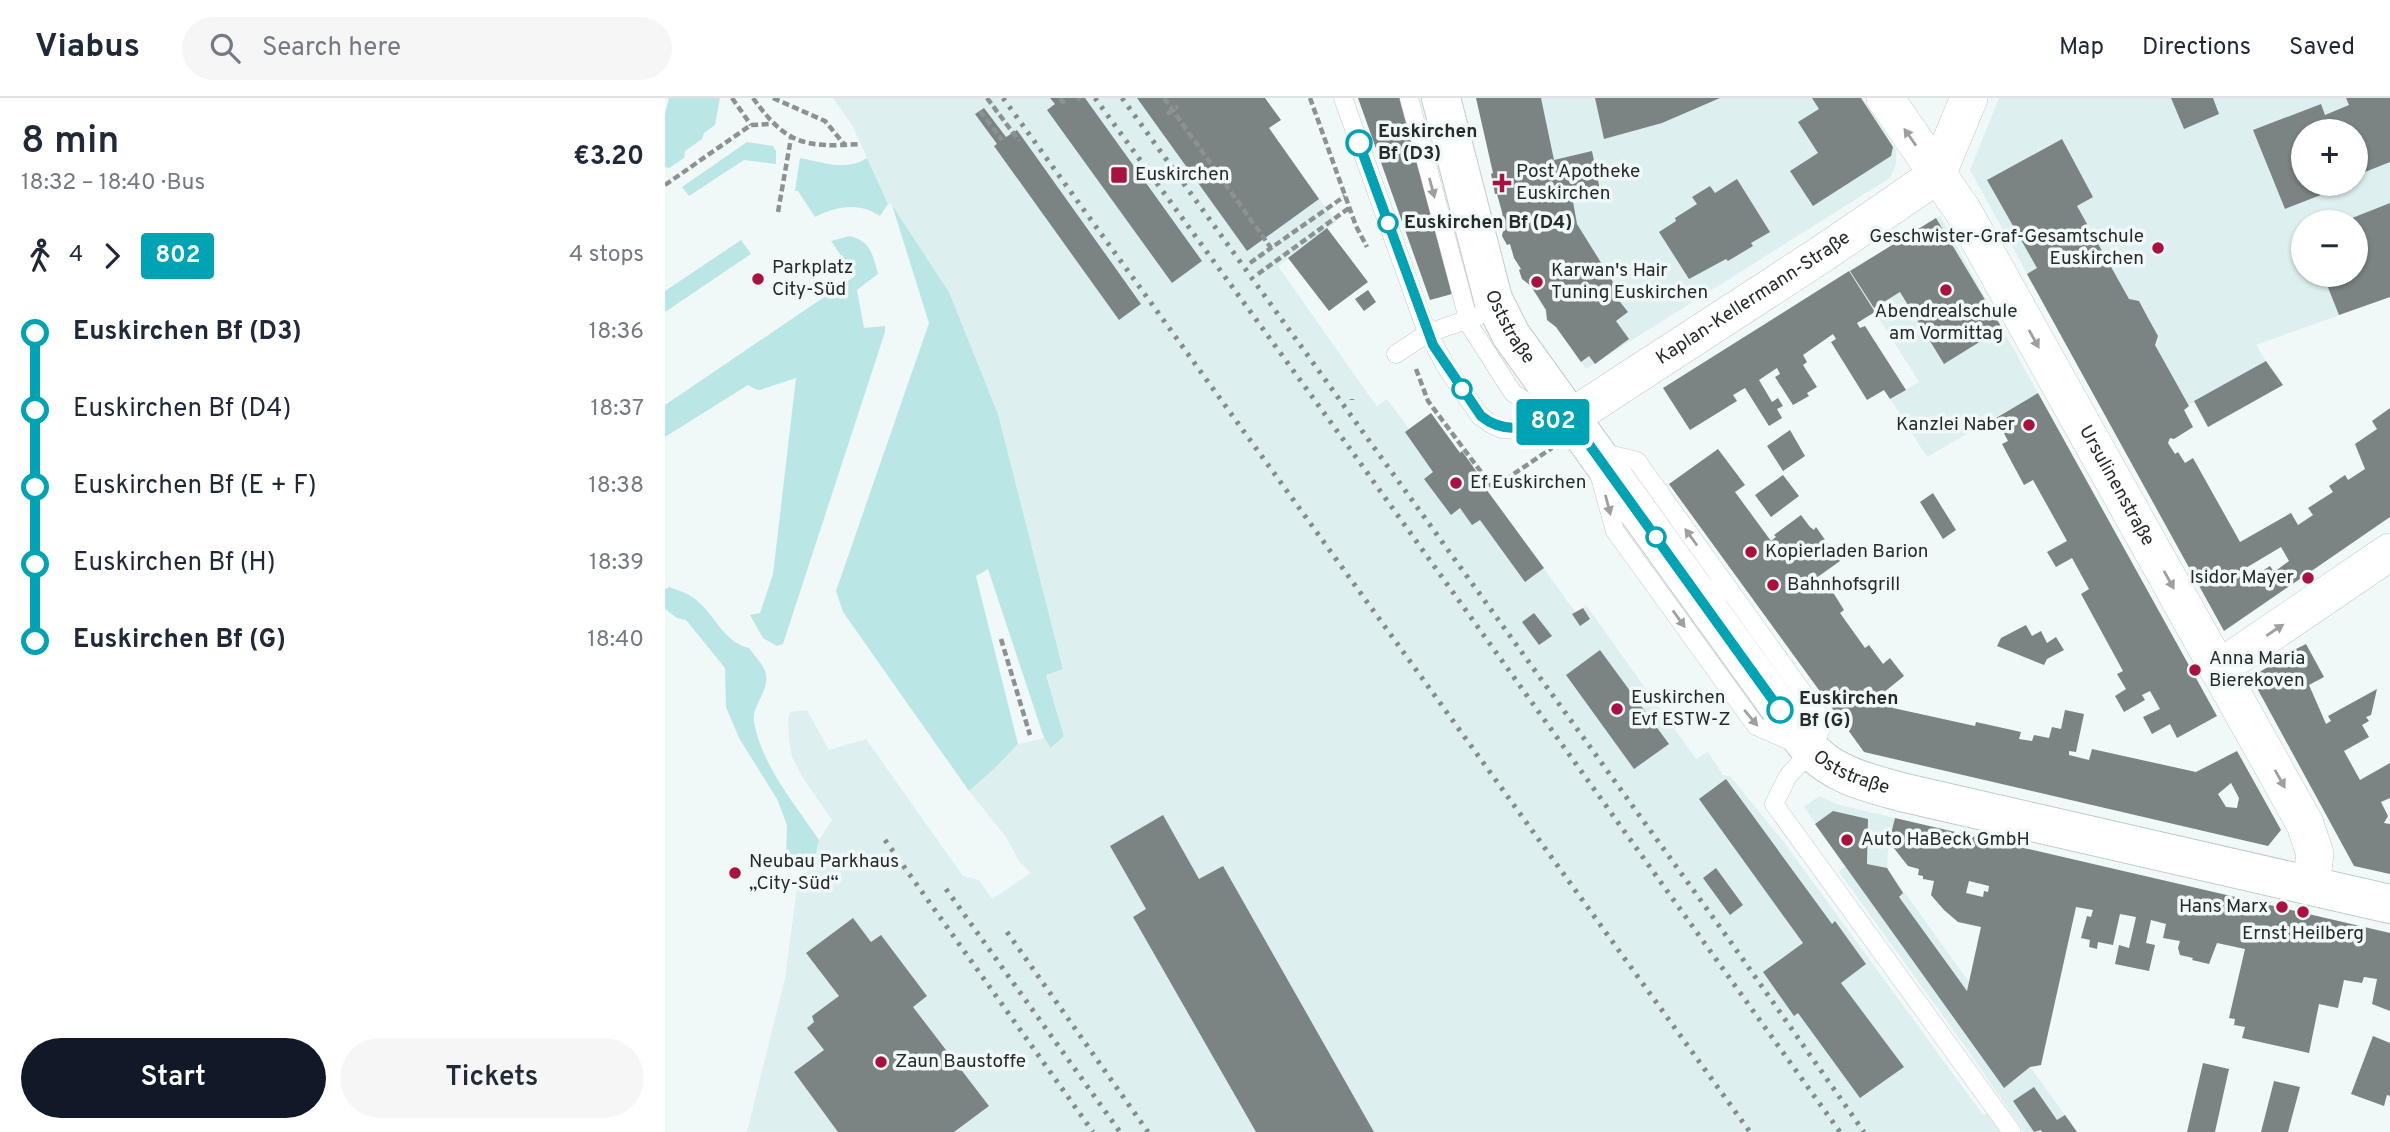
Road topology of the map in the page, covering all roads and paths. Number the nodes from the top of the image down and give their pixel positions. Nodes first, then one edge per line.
1 (732, 98) edge
2 (753, 98) edge
3 (773, 98) edge
4 (987, 98) edge
5 (1060, 98) edge
6 (1164, 98) edge
7 (1343, 98) edge
8 (1409, 98) edge
9 (1441, 98) edge
10 (1885, 98) edge
11 (1969, 98) edge
12 (1065, 104) dead end
13 (1178, 106) dead end
14 (980, 111) dead end
15 (1170, 112) junction
16 (772, 124) junction
17 (751, 125) junction
18 (791, 138) junction
19 (1002, 140) dead end
20 (1019, 141) dead end
21 (860, 144) dead end
22 (845, 145) junction
23 (1937, 175) junction
24 (665, 185) edge
25 (1345, 196) dead end
26 (1349, 208) dead end
27 (778, 212) dead end
28 (1272, 248) junction
29 (1250, 263) dead end
30 (1258, 274) dead end
31 (1482, 315) junction
32 (1428, 333) junction
33 (1396, 354) dead end
34 (1570, 418) junction
35 (1593, 450) junction
36 (2390, 552) edge
37 (1692, 587) junction
38 (1731, 592) junction
39 (1001, 639) dead end
40 (2218, 669) junction
41 (1030, 735) dead end
42 (1811, 751) junction
43 (2311, 885) junction
44 (2390, 904) edge
45 (2012, 1132) edge

1 - 17 path
2 - 16 path
3 - 22 path
4 - 20 path
5 - 12 path
6 - 15 path
7 - 32 lane
8 -> 31 lane
9 - 31 street, Oststraße
23 -> 10 street, Ursulinenstraße
11 - 23 street
13 - 15 path
14 - 19 path
15 - 28 path
16 - 17 path
16 - 18 path
17 - 24 path
18 - 22 path
18 - 27 path
21 - 22 path
23 - 34 street, Kaplan-Kellermann-Straße
23 -> 40 street, Ursulinenstraße
25 - 28 path
26 - 30 path
28 - 29 path
31 - 32 lane
31 - 34 street, Oststraße
32 - 33 lane
32 - 34 lane
34 - 35 street, Oststraße
35 - 37 street, Oststraße
38 -> 35 lane
35 -> 42 lane
40 -> 36 street
37 - 38 lane
37 - 42 street, Oststraße
38 - 42 lane
39 - 41 path
40 -> 43 street, Ursulinenstraße
42 - 43 street, Oststraße
42 - 45 lane
43 - 44 street, Oststraße

